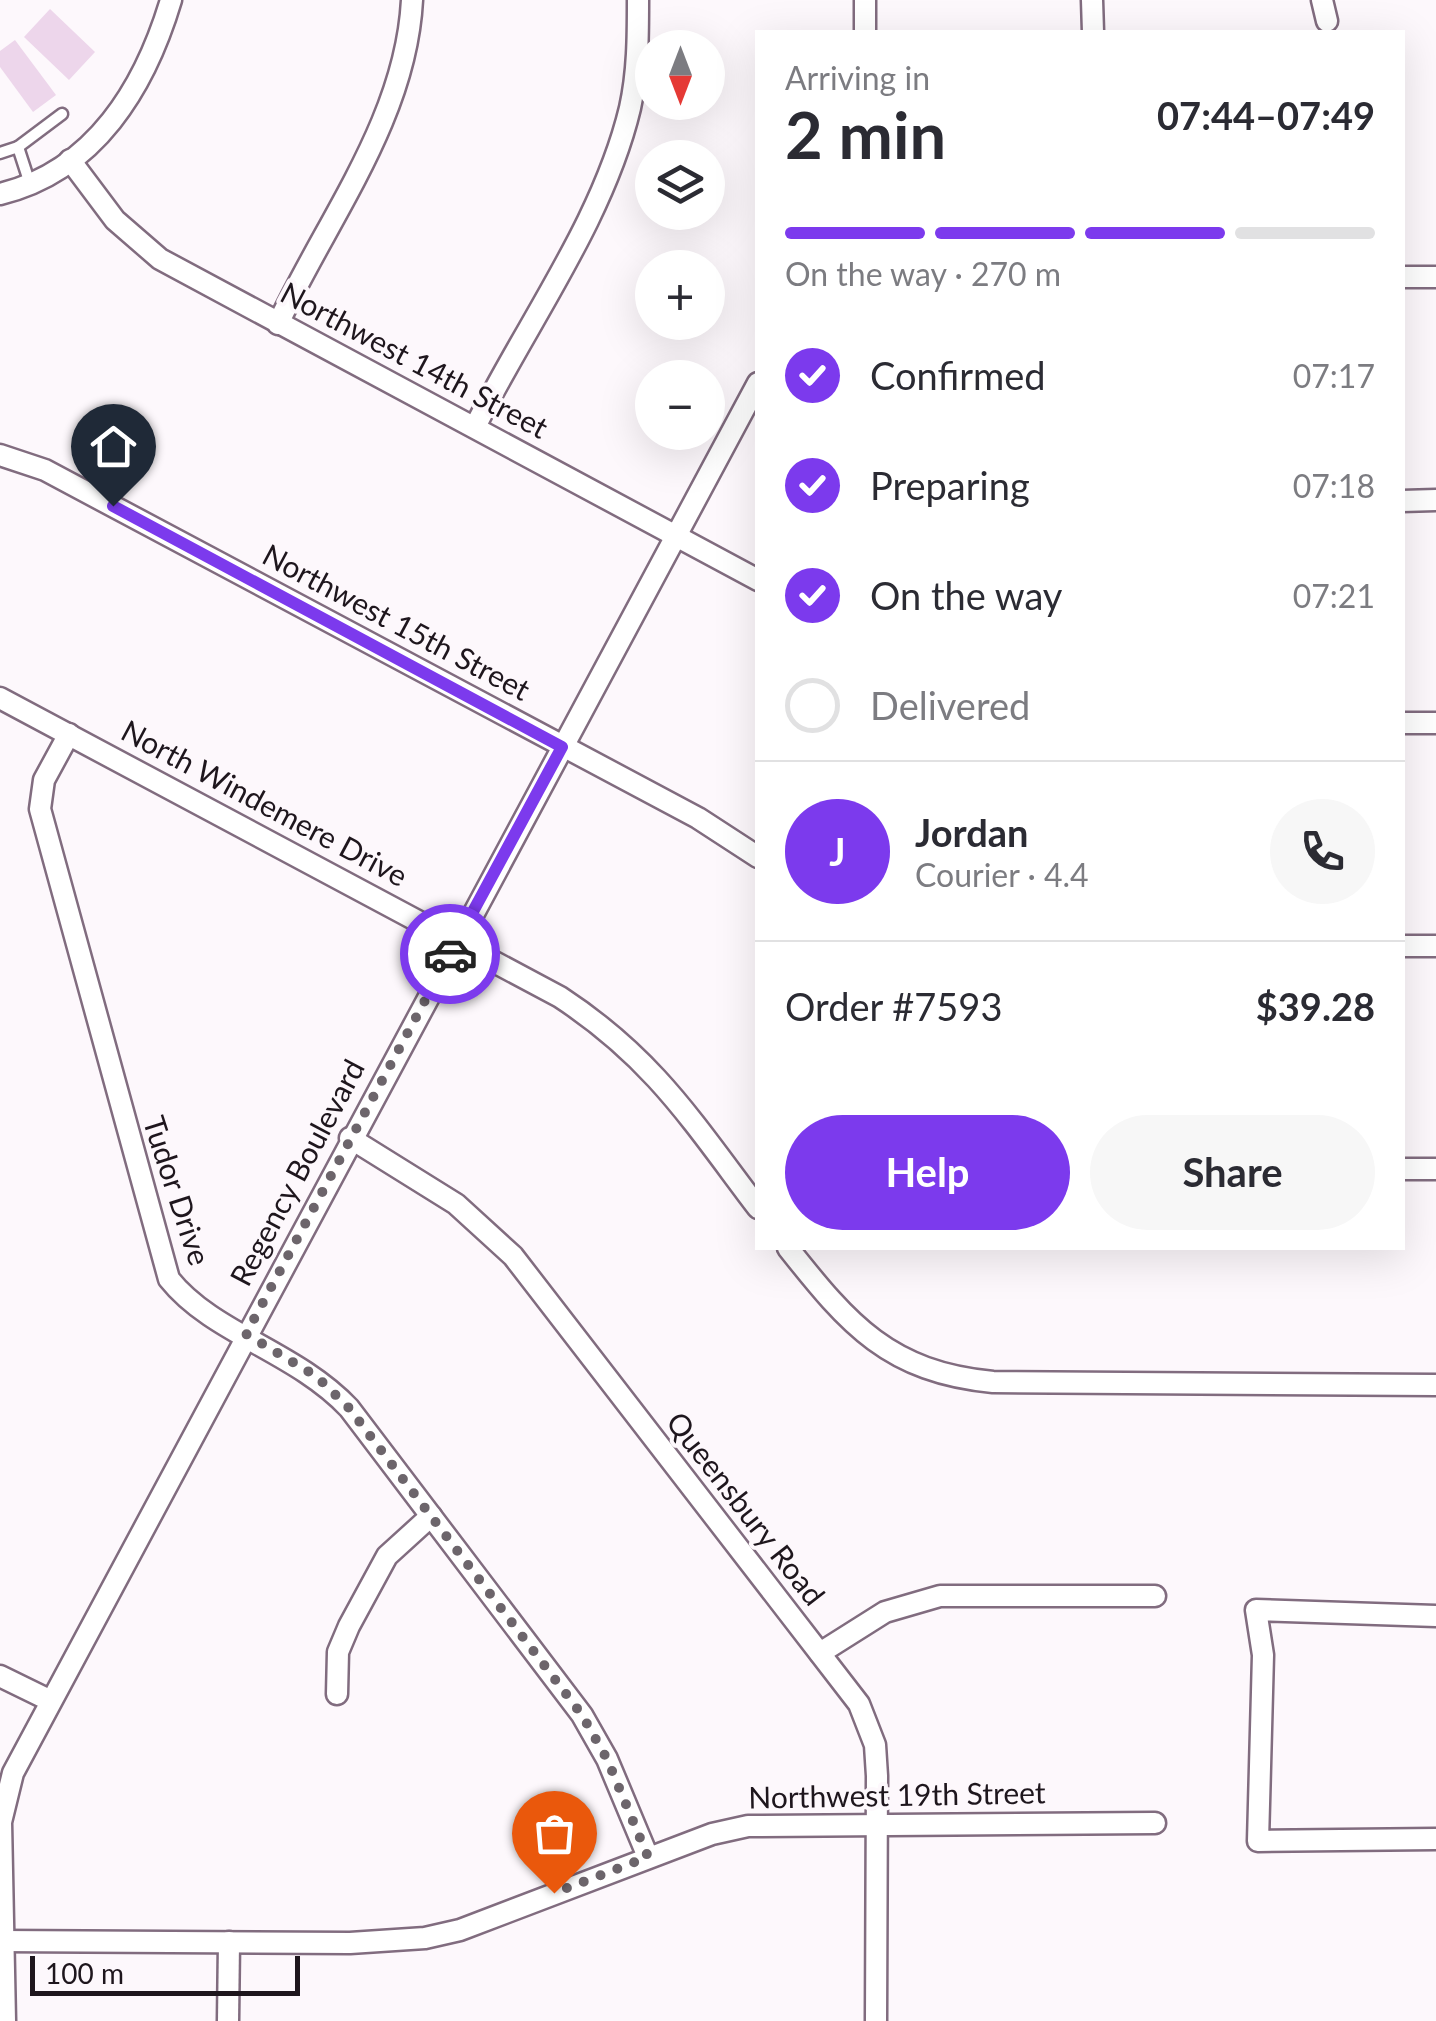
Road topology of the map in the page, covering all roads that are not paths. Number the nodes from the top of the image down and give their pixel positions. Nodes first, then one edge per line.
1 (171, 0) edge
2 (412, 0) edge
3 (638, 0) edge
4 (865, 0) edge
5 (1092, 0) edge
6 (1322, 0) edge
7 (1328, 22) dead end
8 (865, 30) edge
9 (1092, 30) edge
10 (62, 114) dead end
11 (18, 147) junction
12 (0, 153) edge
13 (70, 160) junction
14 (30, 184) junction
15 (0, 194) edge
16 (1405, 277) edge
17 (1436, 277) edge
18 (278, 324) junction
19 (755, 389) edge
20 (474, 427) junction
21 (0, 456) edge
22 (1405, 500) edge
23 (1436, 500) edge
24 (675, 536) junction
25 (755, 578) edge
26 (0, 698) edge
27 (1405, 724) edge
28 (1436, 724) edge
29 (69, 734) junction
30 (562, 747) junction
31 (755, 855) edge
32 (456, 941) junction
33 (1405, 946) edge
34 (1436, 946) edge
35 (350, 1138) junction
36 (1405, 1169) edge
37 (1436, 1169) edge
38 (755, 1204) edge
39 (790, 1250) edge
40 (246, 1334) junction
41 (1436, 1384) edge
42 (432, 1516) junction
43 (1155, 1596) dead end
44 (1436, 1616) edge
45 (820, 1653) junction
46 (0, 1676) edge
47 (337, 1694) dead end
48 (49, 1700) junction
49 (874, 1823) junction
50 (1155, 1823) dead end
51 (1436, 1839) edge
52 (648, 1857) junction
53 (3, 1941) edge
54 (229, 1942) junction
55 (5, 2021) edge
56 (228, 2021) edge
57 (876, 2021) edge

1 - 13 street
2 - 18 street
3 - 20 street
4 - 8 street
5 - 9 street
6 - 7 street
10 - 11 lane
11 - 12 lane
11 - 14 lane
13 - 14 street
13 - 18 street, Northwest 14th Street
14 - 15 street
16 - 17 street
18 - 20 street, Northwest 14th Street
19 - 24 street, Regency Boulevard
20 - 24 street, Northwest 14th Street
21 - 30 street, Northwest 15th Street
22 - 23 street
24 - 25 street, Northwest 14th Street
24 - 30 street, Regency Boulevard
26 - 29 street, North Windemere Drive
27 - 28 street
29 - 32 street, North Windemere Drive
29 - 40 street, Tudor Drive
30 - 31 street, Northwest 15th Street
30 - 32 street, Regency Boulevard
32 - 35 street, Regency Boulevard
32 - 38 street, North Windemere Drive
33 - 34 street
35 - 40 street, Regency Boulevard
35 - 45 street, Queensbury Road
36 - 37 street
39 - 41 street
40 - 42 street, Tudor Drive
40 - 48 street, Regency Boulevard
42 - 47 street
42 - 52 street, Tudor Drive
43 - 45 street
44 - 51 street
45 - 49 street, Queensbury Road
46 - 48 street
48 - 53 street, Regency Boulevard
49 - 50 street, Northwest 19th Street
49 - 52 street, Northwest 19th Street
49 - 57 street, Queensbury Road
52 - 54 street, Northwest 19th Street
53 - 54 street, Northwest 19th Street
53 - 55 street, Regency Boulevard
54 - 56 street

